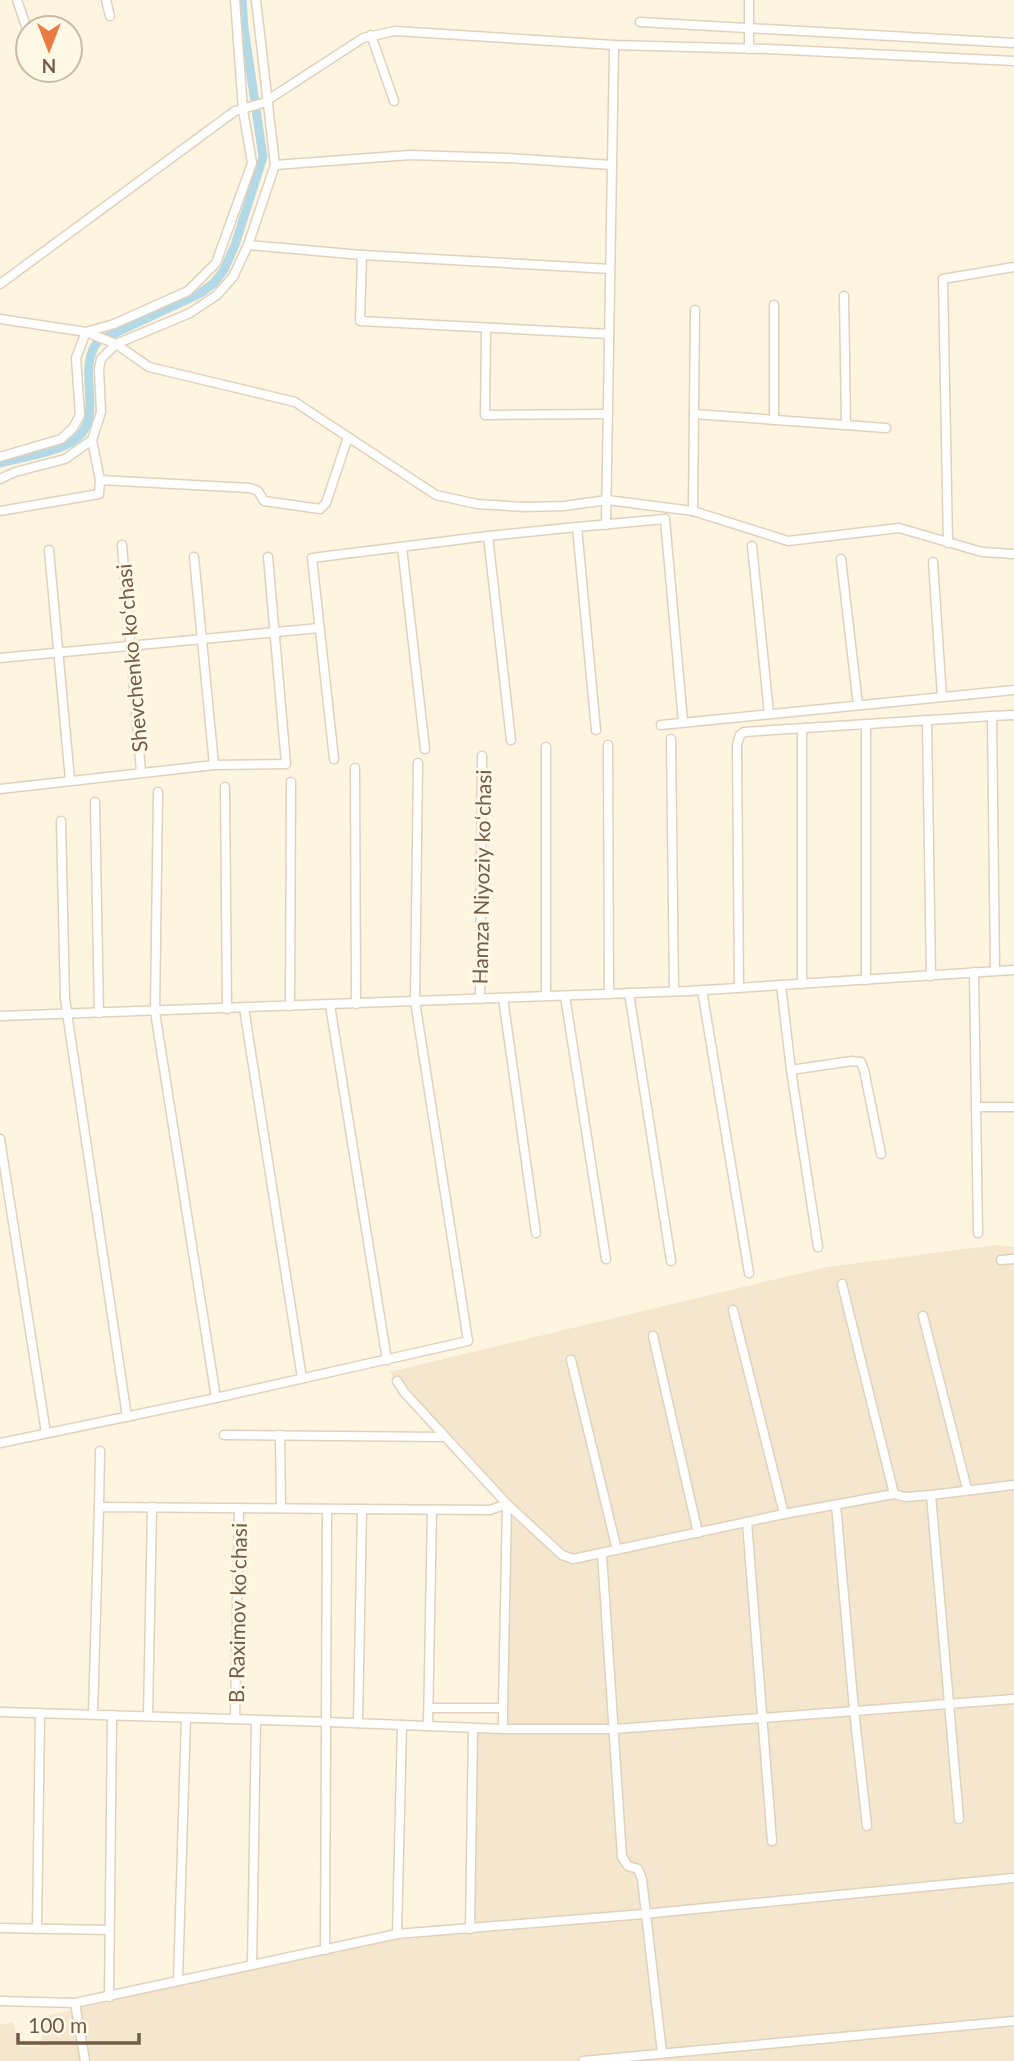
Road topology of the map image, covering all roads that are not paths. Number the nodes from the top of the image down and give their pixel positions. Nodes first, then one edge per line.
1 (106, 0) edge
2 (235, 0) edge
3 (256, 0) edge
4 (749, 0) edge
5 (110, 16) dead end
6 (640, 22) dead end
7 (748, 29) junction
8 (371, 35) junction
9 (1014, 43) edge
10 (614, 45) junction
11 (749, 49) junction
12 (1014, 61) edge
13 (394, 101) dead end
14 (266, 102) junction
15 (245, 109) junction
16 (275, 165) junction
17 (612, 165) junction
18 (248, 245) junction
19 (362, 255) junction
20 (1014, 267) edge
21 (610, 269) junction
22 (0, 284) edge
23 (844, 296) dead end
24 (774, 305) dead end
25 (695, 310) dead end
26 (0, 318) edge
27 (486, 329) junction
28 (89, 333) junction
29 (609, 334) junction
30 (116, 344) junction
31 (608, 414) junction
32 (694, 414) junction
33 (774, 420) junction
34 (846, 425) junction
35 (886, 428) dead end
36 (348, 437) junction
37 (92, 440) junction
38 (0, 457) edge
39 (0, 480) edge
40 (100, 480) junction
41 (607, 500) junction
42 (0, 511) edge
43 (693, 511) junction
44 (606, 525) junction
45 (577, 527) junction
46 (488, 536) junction
47 (948, 543) junction
48 (122, 545) dead end
49 (752, 546) dead end
50 (402, 547) junction
51 (49, 550) dead end
52 (1014, 554) edge
53 (194, 556) dead end
54 (268, 557) dead end
55 (841, 559) dead end
56 (933, 562) dead end
57 (319, 628) junction
58 (274, 633) junction
59 (203, 640) junction
60 (129, 647) junction
61 (59, 653) junction
62 (0, 659) edge
63 (1014, 690) edge
64 (942, 697) junction
65 (858, 705) junction
66 (769, 713) junction
67 (1014, 715) edge
68 (992, 716) junction
69 (683, 722) junction
70 (928, 722) junction
71 (661, 725) dead end
72 (866, 725) junction
73 (802, 729) junction
74 (596, 730) dead end
75 (671, 739) dead end
76 (511, 740) dead end
77 (608, 745) dead end
78 (546, 747) dead end
79 (425, 749) dead end
80 (482, 756) dead end
81 (334, 759) dead end
82 (418, 763) dead end
83 (214, 765) junction
84 (355, 768) dead end
85 (141, 772) junction
86 (70, 780) junction
87 (291, 782) dead end
88 (225, 786) dead end
89 (0, 789) edge
90 (158, 792) dead end
91 (95, 802) dead end
92 (61, 821) dead end
93 (1014, 970) edge
94 (995, 971) junction
95 (974, 972) junction
96 (931, 976) junction
97 (866, 980) junction
98 (802, 984) junction
99 (781, 985) junction
100 (739, 988) junction
101 (702, 990) junction
102 (674, 991) junction
103 (629, 993) junction
104 (609, 994) junction
105 (546, 996) junction
106 (565, 996) junction
107 (503, 998) junction
108 (480, 999) junction
109 (415, 1002) junction
110 (356, 1004) junction
111 (330, 1005) junction
112 (290, 1006) junction
113 (244, 1008) junction
114 (227, 1009) junction
115 (155, 1012) junction
116 (99, 1013) junction
117 (68, 1014) junction
118 (0, 1016) edge
119 (791, 1070) junction
120 (976, 1107) junction
121 (1014, 1107) edge
122 (0, 1139) edge
123 (881, 1154) dead end
124 (536, 1233) dead end
125 (978, 1233) dead end
126 (818, 1247) dead end
127 (606, 1259) dead end
128 (1014, 1259) edge
129 (1001, 1260) dead end
130 (671, 1261) dead end
131 (749, 1273) dead end
132 (842, 1284) dead end
133 (733, 1310) dead end
134 (923, 1316) dead end
135 (653, 1336) dead end
136 (387, 1360) junction
137 (571, 1360) dead end
138 (302, 1378) junction
139 (397, 1381) dead end
140 (216, 1398) junction
141 (127, 1417) junction
142 (46, 1433) junction
143 (224, 1435) dead end
144 (280, 1436) junction
145 (444, 1437) junction
146 (0, 1443) edge
147 (100, 1451) dead end
148 (1014, 1485) edge
149 (967, 1489) junction
150 (894, 1494) junction
151 (931, 1495) junction
152 (507, 1504) junction
153 (836, 1505) junction
154 (99, 1507) junction
155 (152, 1507) junction
156 (239, 1508) junction
157 (281, 1508) junction
158 (327, 1508) junction
159 (362, 1509) junction
160 (432, 1510) junction
161 (784, 1514) junction
162 (747, 1522) junction
163 (698, 1533) junction
164 (617, 1550) junction
165 (602, 1554) junction
166 (1014, 1699) edge
167 (949, 1704) junction
168 (429, 1708) junction
169 (503, 1708) junction
170 (854, 1710) junction
171 (0, 1712) edge
172 (40, 1713) junction
173 (93, 1714) junction
174 (112, 1715) junction
175 (148, 1716) junction
176 (186, 1718) junction
177 (235, 1719) junction
178 (761, 1719) junction
179 (256, 1720) junction
180 (327, 1721) junction
181 (358, 1723) junction
182 (402, 1725) junction
183 (428, 1726) junction
184 (473, 1728) junction
185 (503, 1729) junction
186 (615, 1729) junction
187 (959, 1819) dead end
188 (867, 1826) dead end
189 (772, 1841) dead end
190 (1014, 1878) edge
191 (644, 1914) junction
192 (0, 1928) edge
193 (37, 1929) junction
194 (470, 1929) junction
195 (108, 1930) junction
196 (397, 1934) junction
197 (326, 1950) junction
198 (252, 1965) junction
199 (178, 1981) junction
200 (109, 1997) junction
201 (0, 2001) edge
202 (75, 2003) junction
203 (1014, 2021) edge
204 (662, 2053) junction
205 (85, 2061) edge
206 (583, 2061) edge

1 - 5 street
2 - 15 street
3 - 14 street
4 - 7 street
6 - 7 street
7 - 9 street
7 - 11 street
8 - 10 street
8 - 13 street
8 - 14 street
10 - 11 street
10 - 17 street
11 - 12 street
14 - 15 street
14 - 16 street
15 - 22 street
15 - 28 street
16 - 17 street
16 - 18 street
17 - 21 street
18 - 19 street
18 - 30 street
19 - 21 street
19 - 27 street
20 - 47 street
21 - 29 street
23 - 34 street
24 - 33 street
25 - 32 street
26 - 28 street
27 - 29 street
27 - 31 street
28 - 30 street
28 - 38 street
29 - 31 street
30 - 36 street
30 - 37 street
31 - 41 street
32 - 33 street
32 - 43 street
33 - 34 street
34 - 35 street
36 - 40 street
36 - 41 street
37 - 39 street
37 - 40 street
40 - 42 street
41 - 43 street
41 - 44 street
43 - 47 street
44 - 45 street
44 - 69 street
45 - 46 street
45 - 74 street
46 - 50 street
46 - 76 street
47 - 52 street
48 - 60 street, Shevchenko koʻchasi
49 - 66 street
50 - 57 street
50 - 79 street
51 - 61 street
53 - 59 street
54 - 58 street
55 - 65 street
56 - 64 street
57 - 58 street
57 - 81 street
58 - 59 street
58 - 83 street
59 - 60 street
59 - 83 street
60 - 61 street
60 - 85 street, Shevchenko koʻchasi
61 - 62 street
61 - 86 street
63 - 64 street
64 - 65 street
65 - 66 street
66 - 69 street
67 - 68 street
68 - 70 street
68 - 94 street
69 - 71 street
70 - 72 street
70 - 96 street
72 - 73 street
72 - 97 street
73 - 98 street
73 - 100 street
75 - 102 street
77 - 104 street
78 - 105 street
80 - 108 street, Hamza Niyoziy koʻchasi
82 - 109 street
83 - 85 street
84 - 110 street
85 - 86 street
86 - 89 street
87 - 112 street
88 - 114 street
90 - 115 street
91 - 116 street
92 - 117 street
93 - 94 street
94 - 95 street
95 - 96 street
95 - 120 street
96 - 97 street
97 - 98 street
98 - 99 street
99 - 100 street
99 - 119 street
100 - 101 street
101 - 102 street
101 - 131 street
102 - 103 street
103 - 104 street
103 - 130 street
104 - 106 street
105 - 106 street
105 - 107 street
106 - 127 street
107 - 108 street
107 - 124 street
108 - 109 street
109 - 110 street
109 - 136 street
110 - 111 street
111 - 112 street
111 - 136 street
112 - 113 street
113 - 114 street
113 - 138 street
114 - 115 street
115 - 116 street
115 - 140 street
116 - 117 street
117 - 118 street
117 - 141 street
119 - 123 street
119 - 126 street
120 - 121 street
120 - 125 street
122 - 142 street
128 - 129 street
132 - 150 street
133 - 161 street
134 - 149 street
135 - 163 street
136 - 138 street
137 - 164 street
138 - 140 street
139 - 145 street
140 - 141 street
141 - 142 street
142 - 146 street
143 - 144 street
144 - 145 street
144 - 157 street
145 - 152 street
147 - 154 street
148 - 149 street
149 - 151 street
150 - 151 street
150 - 153 street
151 - 167 street
152 - 160 street
152 - 165 street
152 - 169 street
153 - 161 street
153 - 170 street
154 - 155 street
154 - 173 street
155 - 156 street
155 - 175 street
156 - 157 street
156 - 177 street, B. Raximov koʻchasi
157 - 158 street
158 - 159 street
158 - 180 street
159 - 160 street
159 - 181 street
160 - 168 street
161 - 162 street
162 - 163 street
162 - 178 street
163 - 164 street
164 - 165 street
165 - 186 street
166 - 167 street
167 - 170 street
167 - 187 street
168 - 169 street
168 - 183 street
169 - 185 street
170 - 178 street
170 - 188 street
171 - 172 street
172 - 173 street
172 - 193 street
173 - 174 street
174 - 175 street
174 - 195 street
175 - 176 street
176 - 177 street
176 - 199 street
177 - 179 street
178 - 186 street
178 - 189 street
179 - 180 street
179 - 198 street
180 - 181 street
180 - 197 street
181 - 182 street
182 - 183 street
182 - 196 street
183 - 184 street
184 - 185 street
184 - 194 street
185 - 186 street
186 - 191 street
190 - 191 street
191 - 194 street
191 - 204 street
192 - 193 street
193 - 195 street
194 - 196 street
195 - 200 street
196 - 197 street
197 - 198 street
198 - 199 street
199 - 200 street
200 - 202 street
201 - 202 street
202 - 205 street
203 - 204 street
204 - 206 street

